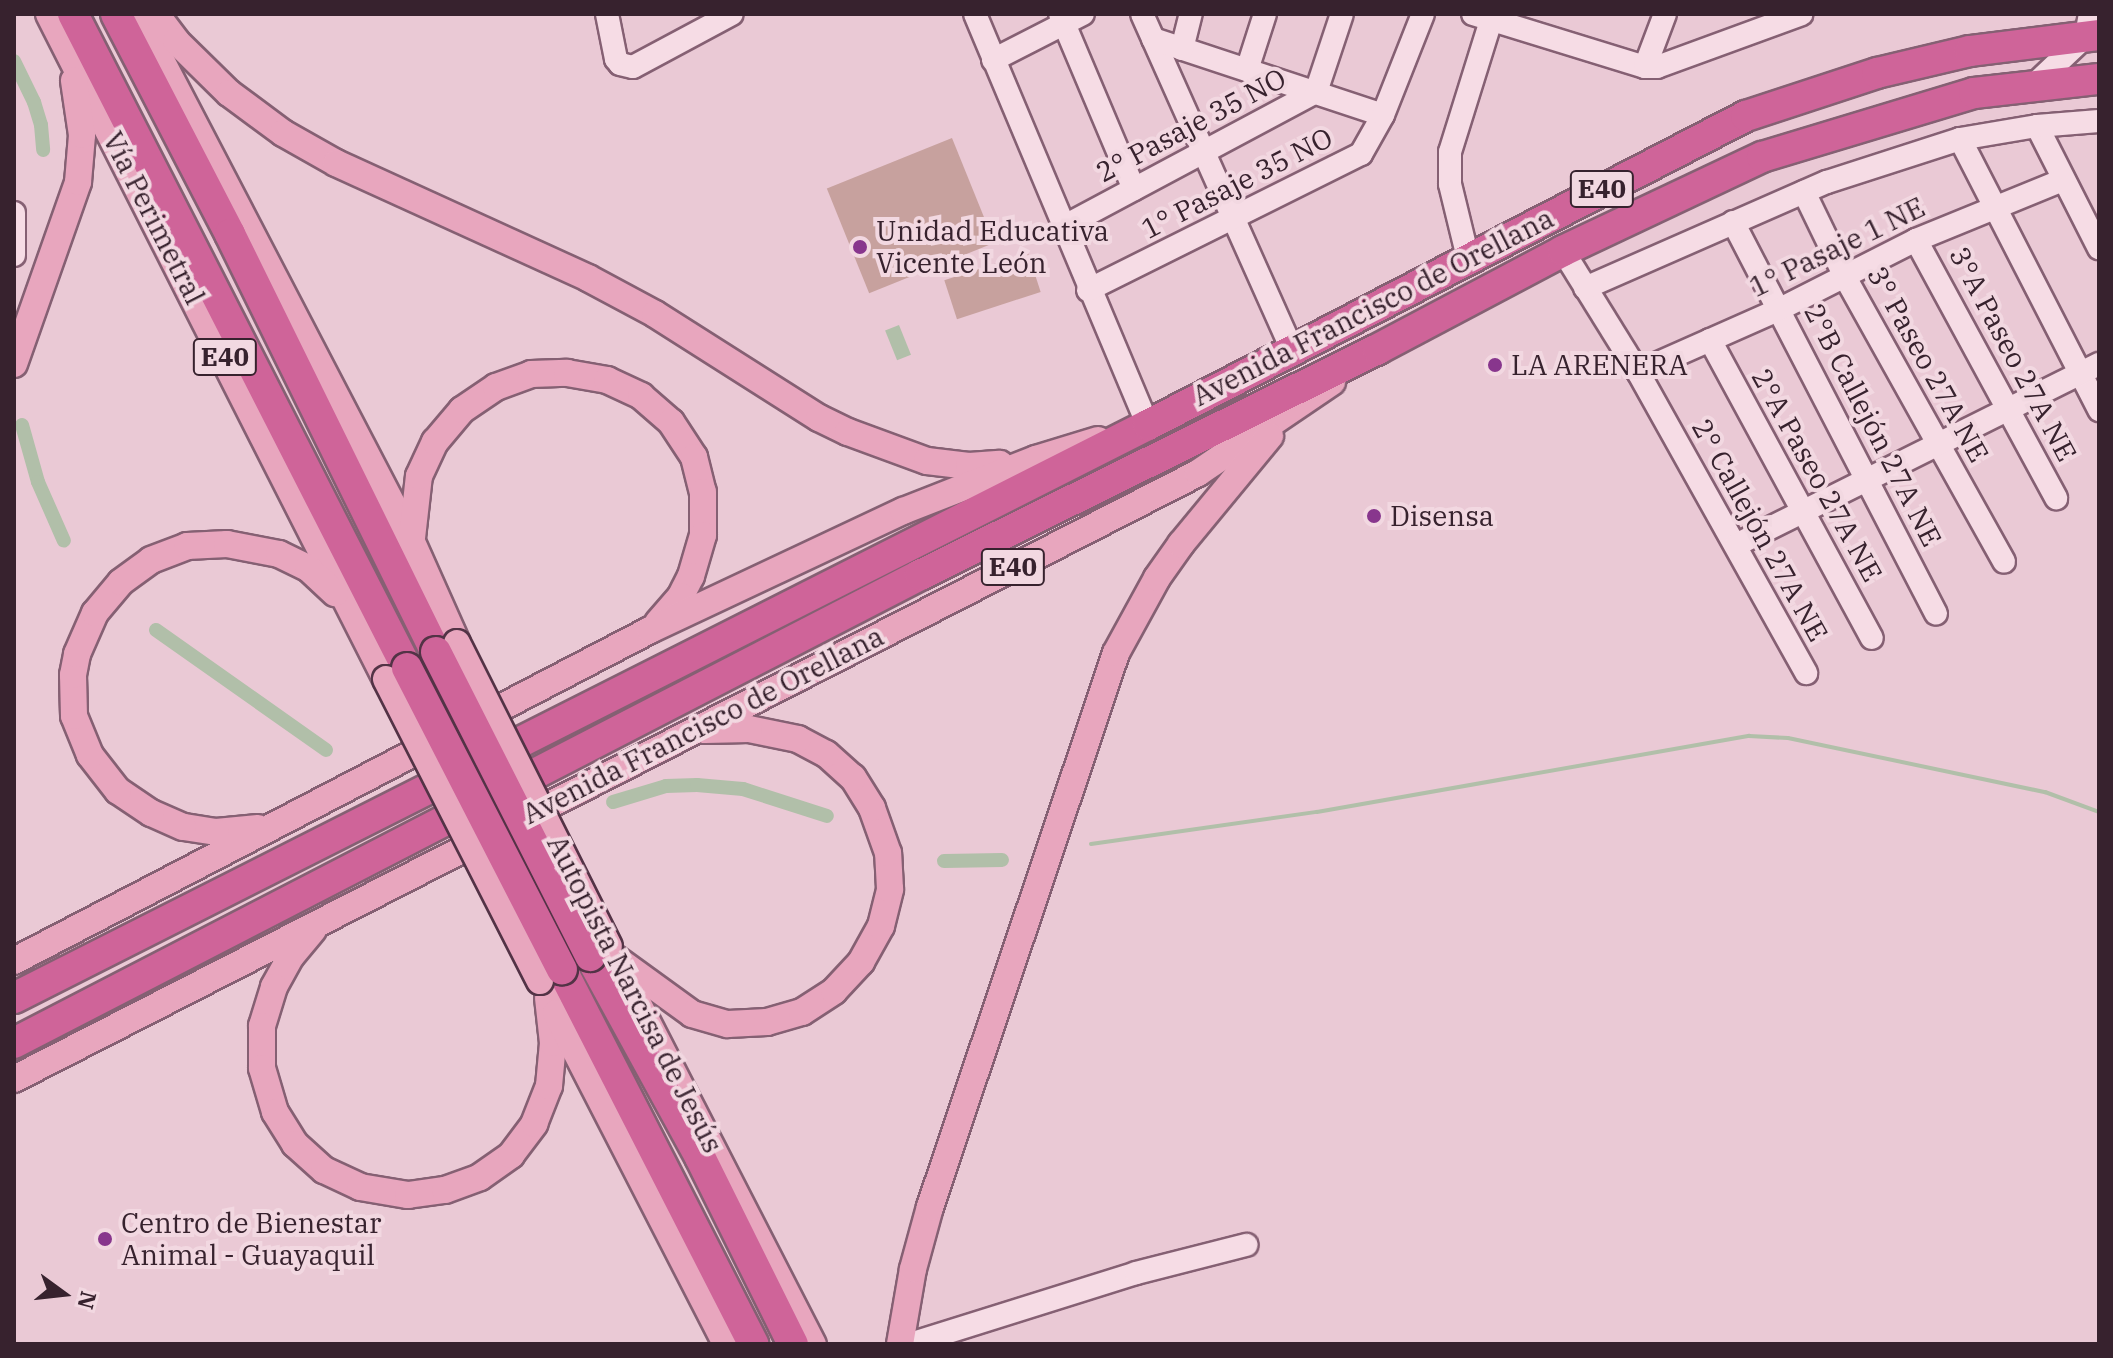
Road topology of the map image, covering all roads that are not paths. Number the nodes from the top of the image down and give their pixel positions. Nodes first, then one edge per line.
1 (116, 14) edge
2 (137, 14) edge
3 (156, 14) edge
4 (607, 14) edge
5 (732, 14) edge
6 (975, 14) edge
7 (1142, 14) edge
8 (1191, 14) edge
9 (1265, 14) edge
10 (1342, 14) edge
11 (1423, 14) edge
12 (1665, 14) edge
13 (1802, 14) edge
14 (1069, 17) edge
15 (1482, 17) edge
16 (709, 20) edge
17 (60, 21) edge
18 (1548, 24) edge
19 (2092, 28) edge
20 (1153, 39) junction
21 (1182, 49) junction
22 (993, 60) junction
23 (1645, 67) junction
24 (1247, 70) junction
25 (2099, 79) edge
26 (2035, 84) junction
27 (1316, 92) junction
28 (1383, 115) junction
29 (2099, 121) edge
30 (2037, 126) junction
31 (1960, 139) junction
32 (1203, 151) junction
33 (2063, 180) junction
34 (1134, 189) junction
35 (1804, 192) junction
36 (1994, 207) junction
37 (14, 213) edge
38 (1233, 219) junction
39 (1733, 222) junction
40 (1063, 227) junction
41 (1916, 240) junction
42 (2099, 248) edge
43 (1563, 251) junction
44 (14, 255) edge
45 (1468, 258) junction
46 (1845, 277) junction
47 (1585, 288) junction
48 (1088, 290) junction
49 (1780, 309) junction
50 (1710, 340) junction
51 (1291, 347) junction
52 (1378, 349) junction
53 (14, 364) edge
54 (2089, 368) edge
55 (1638, 372) junction
56 (2009, 407) junction
57 (2099, 410) edge
58 (1289, 414) junction
59 (1148, 425) junction
60 (1936, 443) junction
61 (1036, 459) junction
62 (1868, 478) junction
63 (2056, 498) dead end
64 (1800, 511) junction
65 (412, 542) junction
66 (1736, 545) junction
67 (2004, 562) dead end
68 (349, 607) junction
69 (1936, 613) dead end
70 (650, 630) junction
71 (1872, 638) dead end
72 (447, 648) junction
73 (1806, 673) dead end
74 (397, 674) junction
75 (689, 733) junction
76 (270, 827) junction
77 (324, 918) junction
78 (604, 953) junction
79 (14, 961) edge
80 (550, 983) junction
81 (14, 998) edge
82 (14, 1043) edge
83 (14, 1079) edge
84 (1246, 1245) dead end
85 (726, 1344) edge
86 (753, 1344) edge
87 (793, 1344) edge
88 (813, 1344) edge
89 (900, 1344) edge
90 (910, 1344) edge

1 - 72 highway
2 - 65 main road
3 - 61 main road
4 - 16 street
5 - 16 street
6 - 22 street
7 - 20 street
8 - 21 street
9 - 24 street
10 - 27 street, 2° Pasaje 35 NO
11 - 28 street
12 - 23 street
13 - 23 street
14 - 22 street
14 - 34 street
15 - 18 street
15 - 45 street
17 - 53 main road
17 - 68 main road, Vía Perimetral / E40
17 - 74 highway, Vía Perimetral
18 - 23 street
19 - 26 street
19 - 45 highway, Avenida Francisco de Orellana / E40
20 - 21 street
20 - 32 street
21 - 24 street
22 - 40 street
24 - 27 street
25 - 26 highway, Avenida Francisco de Orellana / E40
26 - 43 highway, Avenida Francisco de Orellana / E40
27 - 28 street
27 - 32 street, 2° Pasaje 35 NO
28 - 38 street, 1° Pasaje 35 NO
29 - 30 street
30 - 31 street
30 - 33 street
31 - 35 street
31 - 36 street
32 - 34 street, 2° Pasaje 35 NO
32 - 38 street
33 - 36 street, 1° Pasaje 1 NE
33 - 42 street
34 - 40 street, 2° Pasaje 35 NO
35 - 39 street
35 - 46 street, 3° Paseo 27A NE
36 - 41 street, 1° Pasaje 1 NE
36 - 54 street
37 - 44 street
38 - 48 street, 1° Pasaje 35 NO
38 - 51 street
39 - 47 street
39 - 49 street, 2°B Callejón 27A NE
40 - 48 street
41 - 46 street, 1° Pasaje 1 NE
41 - 56 street, 3°A Paseo 27A NE
43 - 47 street, 2° Callejón 27A NE
43 - 52 highway, Avenida Francisco de Orellana / E40
45 - 51 highway, Avenida Francisco de Orellana / E40
46 - 49 street, 1° Pasaje 1 NE
46 - 60 street, 3° Paseo 27A NE
47 - 55 street, 2° Callejón 27A NE
48 - 59 street
49 - 50 street, 1° Pasaje 1 NE
49 - 62 street, 2°B Callejón 27A NE
50 - 55 street, 1° Pasaje 1 NE
50 - 64 street, 2°A Paseo 27A NE
51 - 59 highway, Avenida Francisco de Orellana / E40
52 - 58 main road, Avenida Francisco de Orellana / E40
52 - 82 highway, Avenida Francisco de Orellana
54 - 56 street
54 - 57 street
55 - 66 street, 2° Callejón 27A NE
56 - 60 street
56 - 63 street, 3°A Paseo 27A NE
58 - 75 main road, Avenida Francisco de Orellana / E40
58 - 89 main road
59 - 61 main road, Avenida Francisco de Orellana / E40
59 - 81 highway, Avenida Francisco de Orellana
60 - 62 street
60 - 67 street, 3° Paseo 27A NE
61 - 70 main road, Avenida Francisco de Orellana
62 - 64 street
62 - 69 street, 2°B Callejón 27A NE
64 - 66 street
64 - 71 street, 2°A Paseo 27A NE
65 - 70 main road
65 - 72 main road
66 - 73 street, 2° Callejón 27A NE
68 - 74 main road, Vía Perimetral / E40
68 - 76 main road
70 - 76 main road, Avenida Francisco de Orellana
72 - 78 highway, Autopista Narcisa de Jesús, bridge
74 - 80 highway, Autopista Narcisa de Jesús, bridge
75 - 77 main road, Avenida Francisco de Orellana / E40
75 - 78 main road
76 - 79 main road, Avenida Francisco de Orellana
77 - 80 main road
77 - 83 main road, Avenida Francisco de Orellana
78 - 87 highway, Autopista Narcisa de Jesús
78 - 88 main road, Autopista Narcisa de Jesús
80 - 85 main road, Autopista Narcisa de Jesús
80 - 86 highway, Autopista Narcisa de Jesús
84 - 90 street

